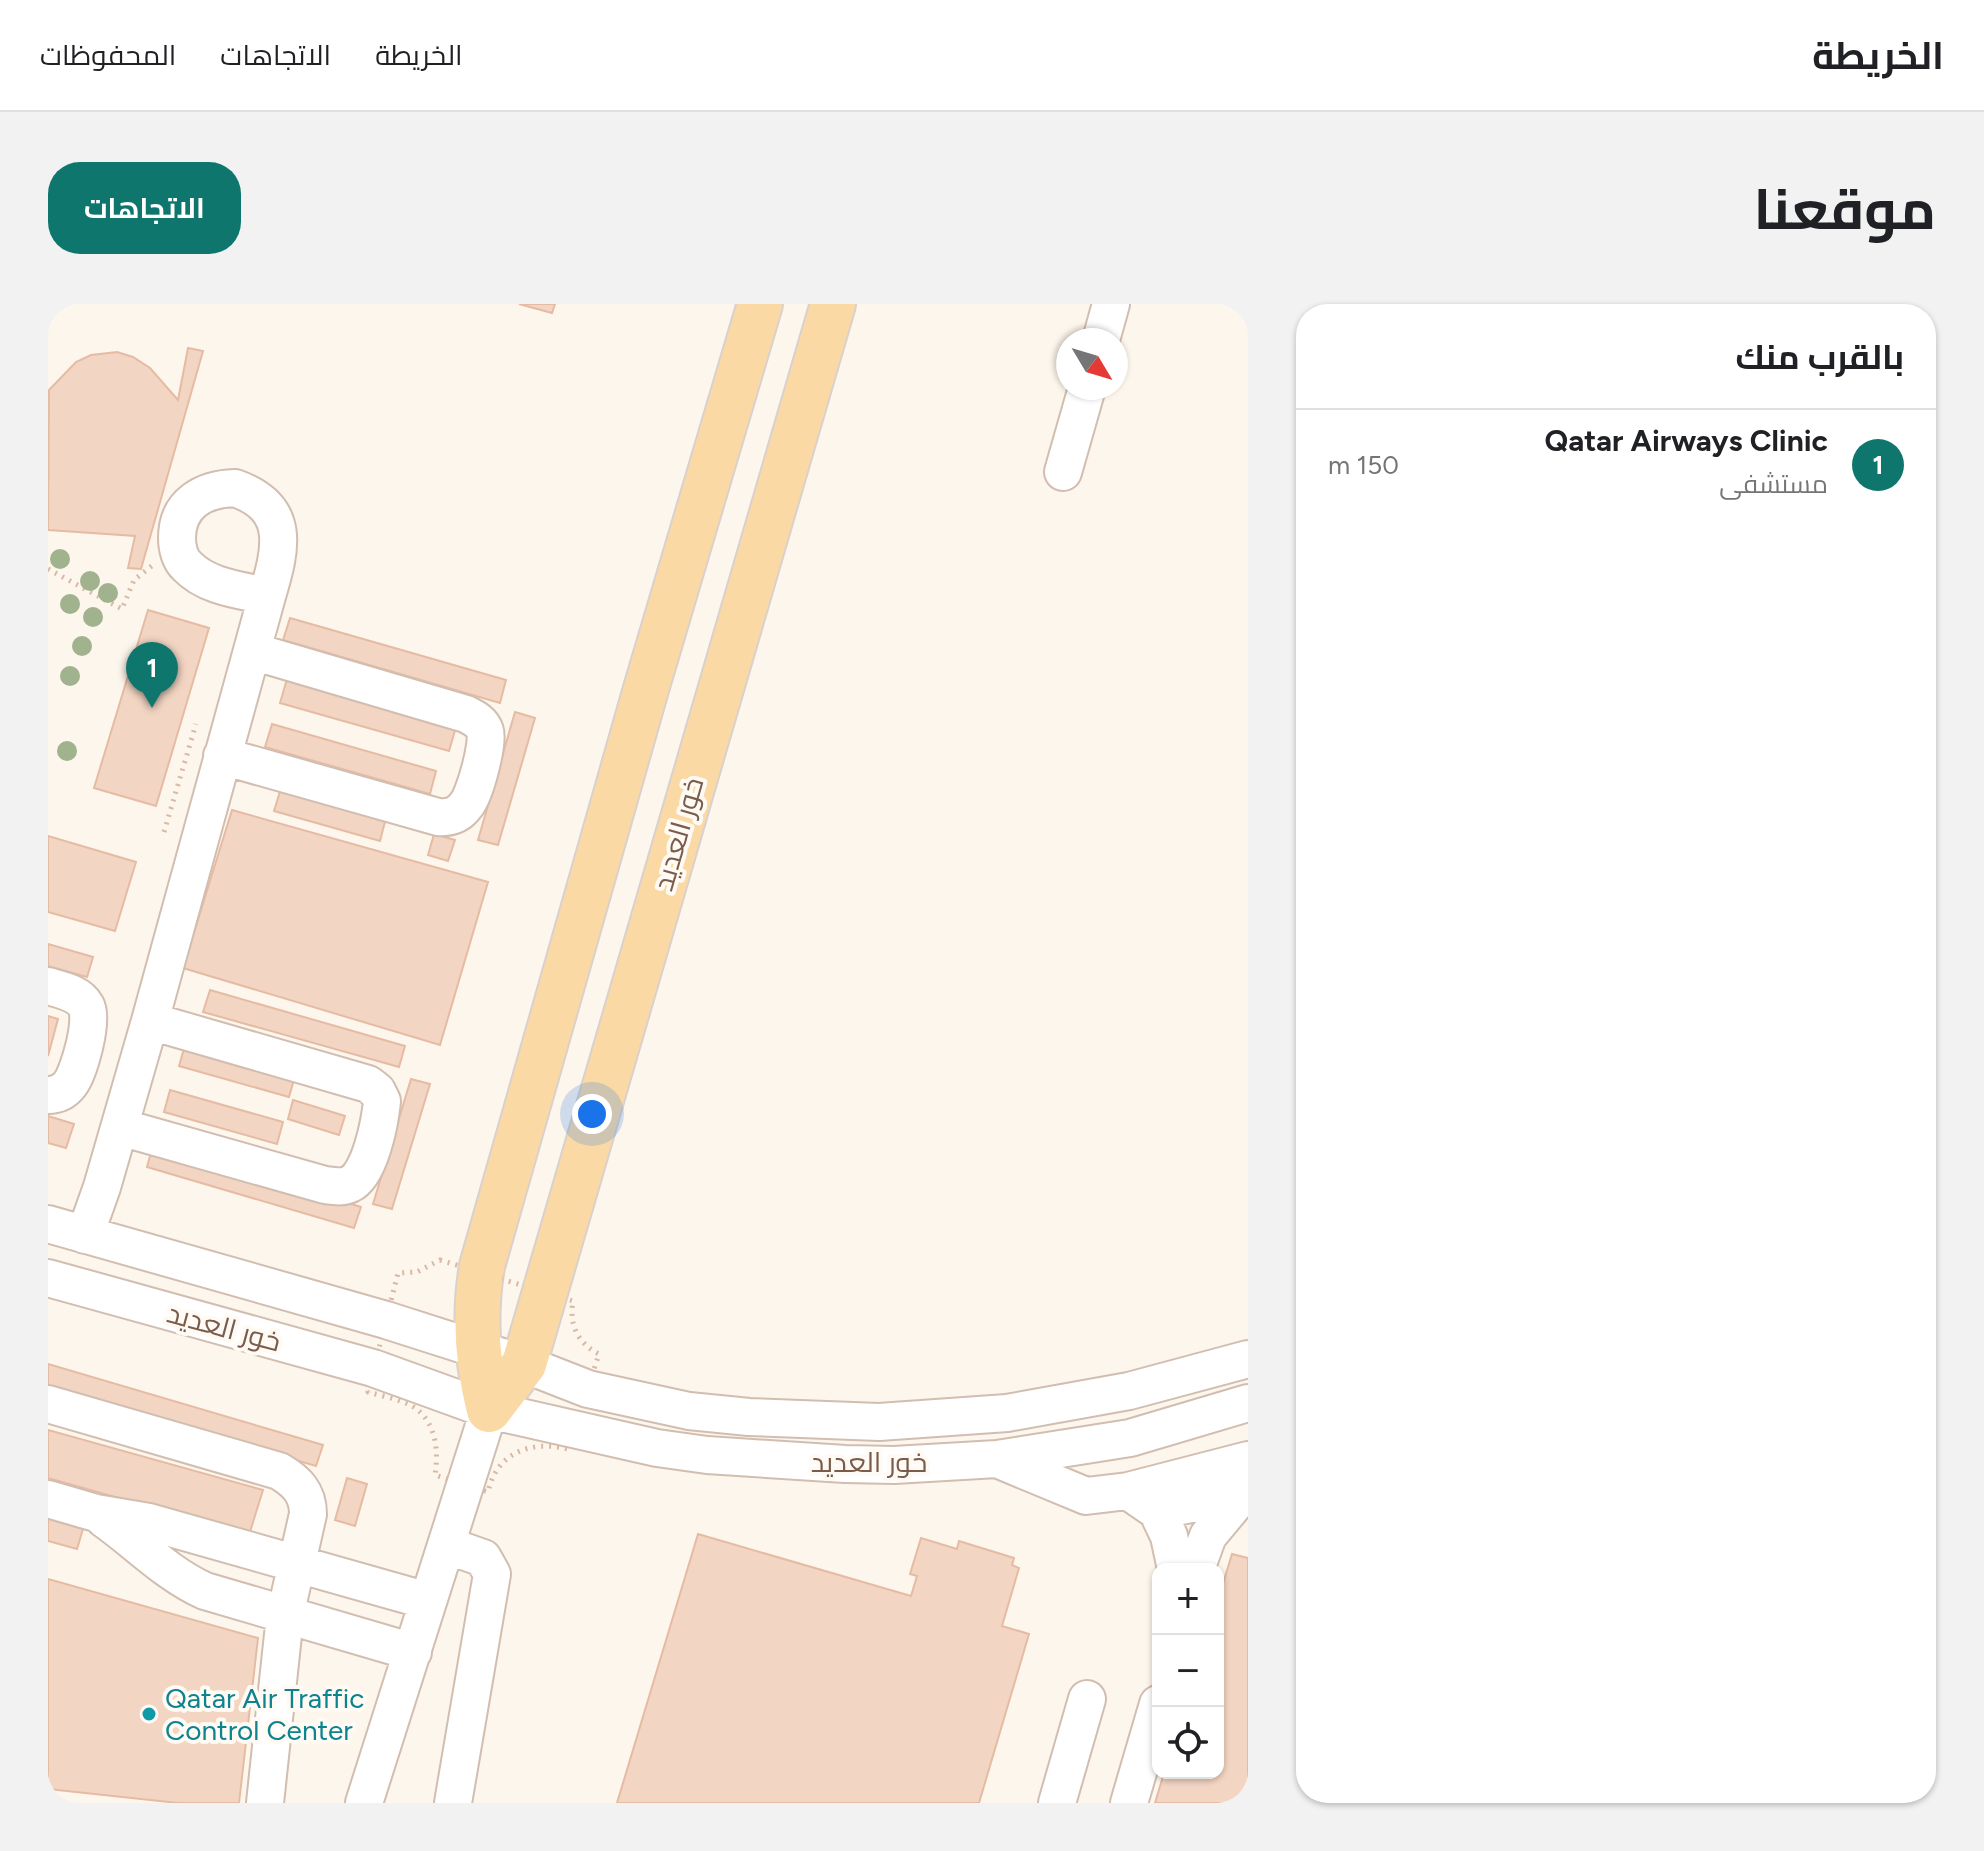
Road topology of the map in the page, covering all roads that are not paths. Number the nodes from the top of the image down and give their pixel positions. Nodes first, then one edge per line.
1 (760, 304) edge
2 (833, 304) edge
3 (1111, 304) edge
4 (1104, 328) edge
5 (1084, 400) edge
6 (1063, 472) dead end
7 (267, 596) junction
8 (252, 651) junction
9 (222, 756) junction
10 (48, 986) edge
11 (150, 1021) junction
12 (48, 1095) edge
13 (120, 1127) junction
14 (48, 1224) edge
15 (85, 1235) junction
16 (48, 1278) edge
17 (479, 1350) junction
18 (1248, 1359) edge
19 (524, 1364) junction
20 (1248, 1403) edge
21 (48, 1404) edge
22 (489, 1410) junction
23 (997, 1459) junction
24 (1248, 1460) edge
25 (1248, 1487) edge
26 (48, 1499) edge
27 (1142, 1501) junction
28 (96, 1513) junction
29 (446, 1545) junction
30 (298, 1563) junction
31 (1175, 1563) edge
32 (1198, 1563) edge
33 (428, 1601) junction
34 (285, 1616) junction
35 (413, 1652) junction
36 (1087, 1699) dead end
37 (1157, 1707) edge
38 (265, 1803) edge
39 (364, 1803) edge
40 (453, 1803) edge
41 (1057, 1803) edge
42 (1129, 1803) edge

1 - 17 main road
2 - 19 main road, خور العديد
3 - 4 street
5 - 6 street
7 - 7 street
7 - 8 street
8 - 9 street
8 - 9 street
9 - 11 street
10 - 12 street
11 - 13 street
11 - 13 street
13 - 15 street
14 - 15 street, خور العديد
15 - 17 street, خور العديد
16 - 22 street, خور العديد
17 - 19 street, خور العديد
17 - 22 main road
18 - 19 street, خور العديد
19 - 22 main road, خور العديد
20 - 23 street, خور العديد
21 - 30 street
22 - 23 street, خور العديد
22 - 29 street
23 - 27 street
24 - 27 street
25 - 27 street
25 - 32 street
26 - 28 street
27 - 31 street
28 - 30 street
28 - 34 street
29 - 33 street
29 - 40 street
30 - 33 street
30 - 34 street
33 - 35 street
34 - 35 street
34 - 38 street
35 - 39 street
36 - 41 street
37 - 42 street

